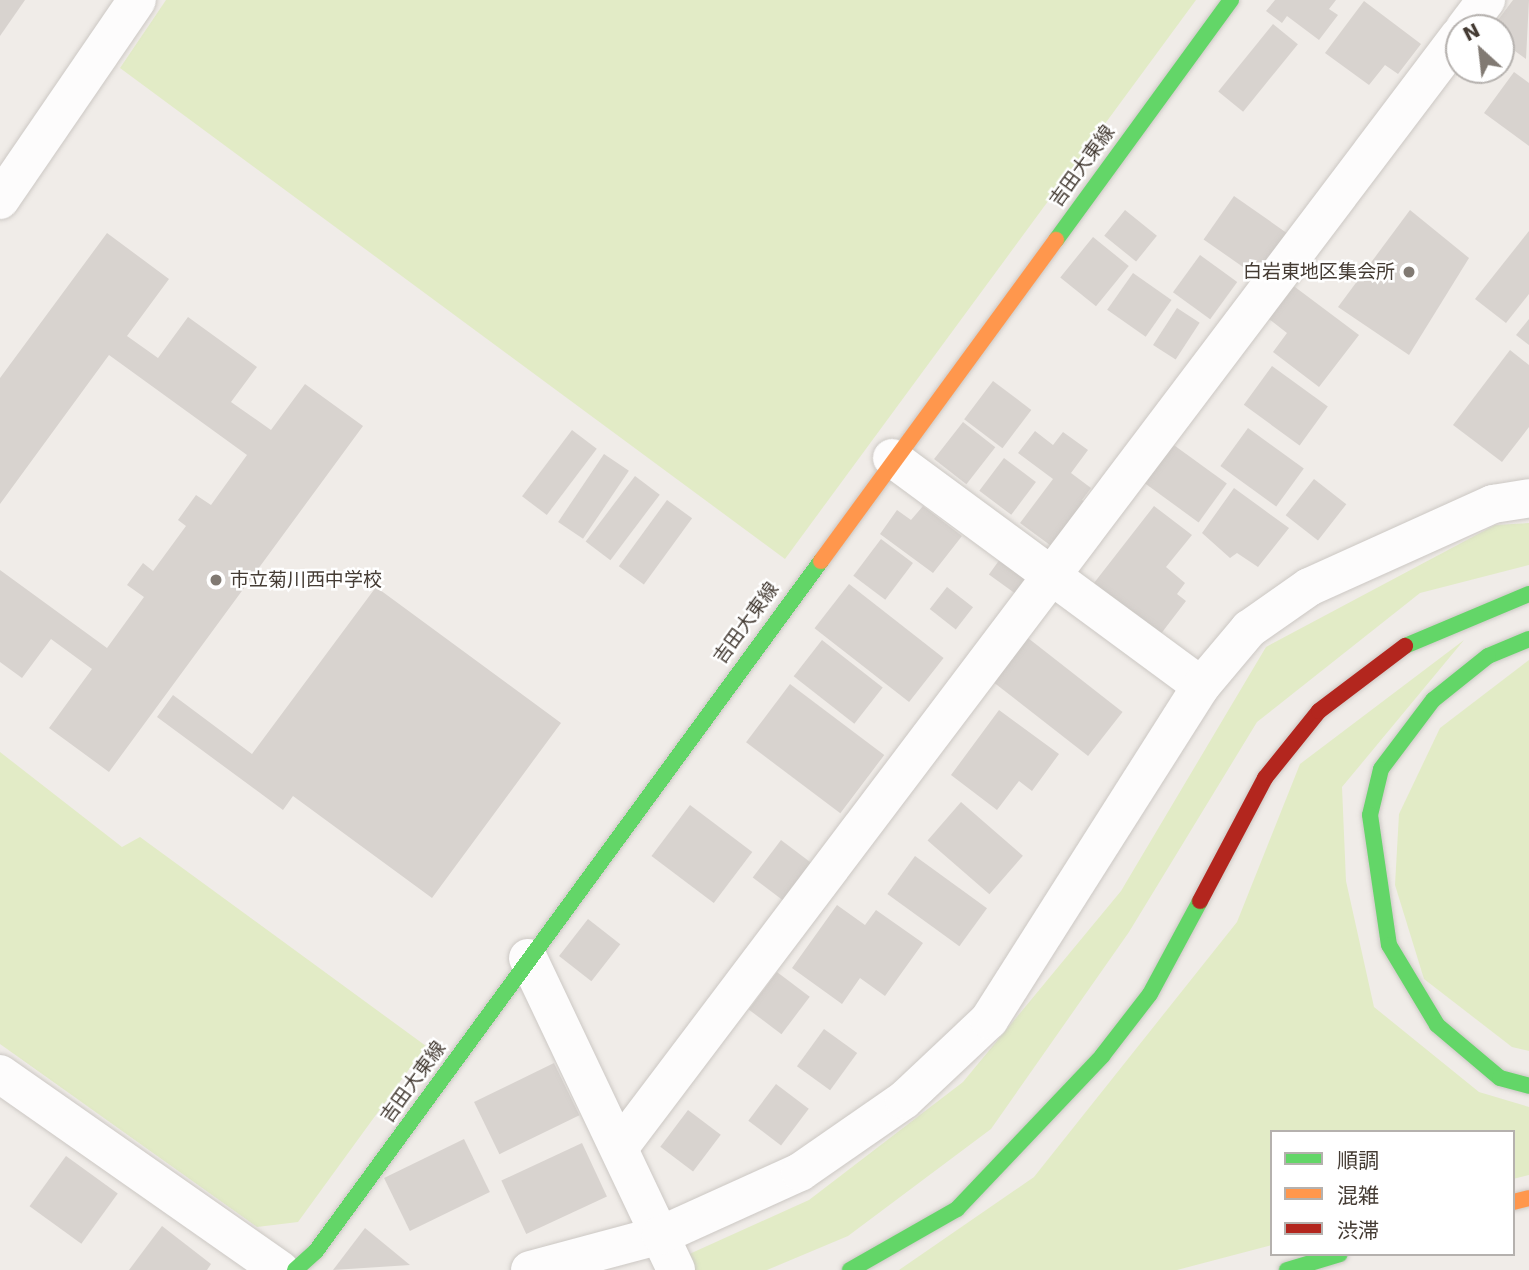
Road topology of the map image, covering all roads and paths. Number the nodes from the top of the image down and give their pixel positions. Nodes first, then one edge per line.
1 (137, 0) edge
2 (1231, 0) edge
3 (1445, 55) edge
4 (0, 200) edge
5 (892, 458) junction
6 (1529, 498) edge
7 (1052, 574) junction
8 (1529, 594) edge
9 (1529, 639) edge
10 (1201, 686) junction
11 (528, 958) junction
12 (0, 1074) edge
13 (1529, 1086) edge
14 (619, 1148) junction
15 (661, 1235) junction
16 (1333, 1256) edge
17 (280, 1270) edge
18 (295, 1270) edge
19 (530, 1270) edge
20 (676, 1270) edge
21 (850, 1270) edge
22 (1287, 1270) edge

1 - 4 street
2 - 5 main road, 吉田大東線
3 - 7 street
5 - 7 street
5 - 11 main road, 吉田大東線
6 - 10 street
7 - 10 street
7 - 14 street
8 - 21 main road
9 - 13 main road
10 - 15 street
11 - 14 street
11 - 18 main road, 吉田大東線
12 - 17 street
14 - 15 street
15 - 19 street
15 - 20 street
16 - 22 main road

